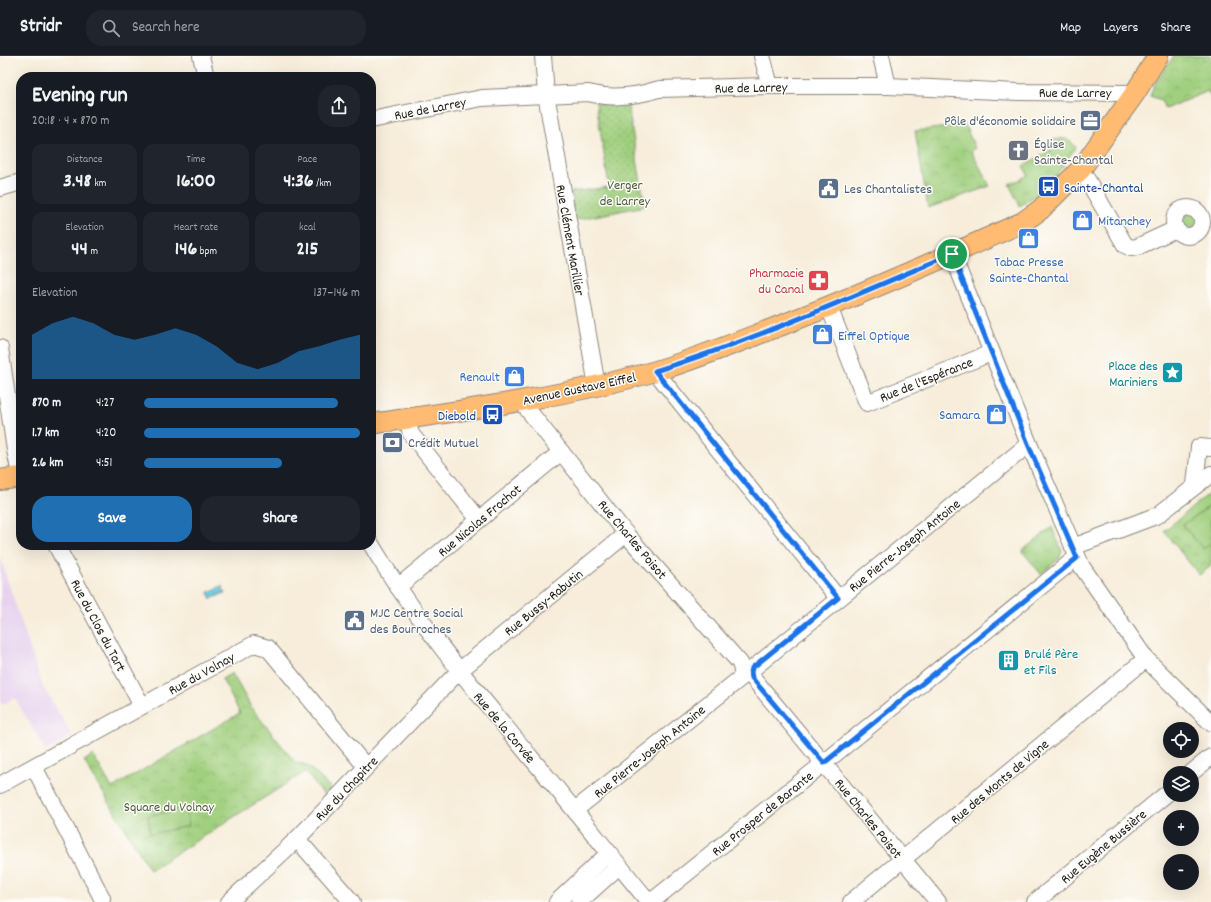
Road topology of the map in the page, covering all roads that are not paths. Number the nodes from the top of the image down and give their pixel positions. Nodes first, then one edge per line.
1 (201, 56) edge
2 (544, 56) edge
3 (762, 56) edge
4 (881, 56) edge
5 (1158, 56) edge
6 (205, 72) edge
7 (770, 86) junction
8 (888, 86) junction
9 (566, 93) junction
10 (1135, 93) junction
11 (546, 94) junction
12 (376, 119) edge
13 (1081, 168) junction
14 (16, 183) edge
15 (0, 188) edge
16 (1176, 229) dead end
17 (952, 254) junction
18 (828, 307) junction
19 (0, 348) edge
20 (991, 353) junction
21 (655, 371) junction
22 (597, 386) junction
23 (521, 400) junction
24 (407, 419) junction
25 (376, 423) edge
26 (1028, 444) junction
27 (16, 447) edge
28 (1211, 448) edge
29 (561, 452) junction
30 (1211, 474) edge
31 (16, 478) edge
32 (0, 480) edge
33 (1195, 485) junction
34 (479, 520) junction
35 (626, 534) junction
36 (59, 550) edge
37 (375, 550) edge
38 (1075, 552) junction
39 (398, 587) junction
40 (838, 598) junction
41 (1146, 659) junction
42 (459, 671) junction
43 (748, 678) junction
44 (142, 706) junction
45 (1211, 723) edge
46 (1211, 757) edge
47 (824, 763) junction
48 (34, 766) junction
49 (1199, 767) edge
50 (366, 768) junction
51 (0, 786) edge
52 (1163, 797) edge
53 (574, 810) junction
54 (297, 839) junction
55 (610, 853) junction
56 (903, 860) junction
57 (619, 866) junction
58 (102, 898) dead end
59 (229, 902) edge
60 (352, 902) edge
61 (558, 902) edge
62 (579, 902) edge
63 (650, 902) edge
64 (851, 902) edge
65 (938, 902) edge
66 (1035, 902) edge

1 - 6 street
2 - 9 street
2 - 11 street, Rue Clément Marillier
3 - 7 street
4 - 8 street
5 - 10 main road, Avenue Gustave Eiffel
7 - 8 street, Rue de Larrey
7 - 9 street, Rue de Larrey
8 - 10 street, Rue de Larrey
9 - 11 street, Rue de Larrey
10 - 13 main road, Avenue Gustave Eiffel
11 - 12 street, Rue de Larrey
11 - 22 street, Rue Clément Marillier
13 - 16 street
13 - 17 main road, Avenue Gustave Eiffel
14 - 15 street
17 - 18 main road, Avenue Gustave Eiffel
17 - 20 street
18 - 20 street, Rue de l'Espérance
18 - 21 main road, Avenue Gustave Eiffel
19 - 27 street
20 - 26 street
21 - 22 main road, Avenue Gustave Eiffel
21 - 40 street
22 - 23 main road, Avenue Gustave Eiffel
23 - 24 main road, Avenue Gustave Eiffel
23 - 29 street, Rue Charles Poisot
24 - 25 main road, Avenue Gustave Eiffel
24 - 34 street
26 - 38 street
26 - 40 street, Rue Pierre-Joseph Antoine
28 - 33 street
29 - 34 street, Rue Nicolas Frochot
29 - 35 street, Rue Charles Poisot
30 - 33 street, Rue Prosper de Barante
31 - 32 main road
33 - 38 street, Rue Prosper de Barante
34 - 39 street, Rue Nicolas Frochot
35 - 42 street, Rue Bussy-Rabutin
35 - 43 street, Rue Charles Poisot
36 - 44 street, Rue du Clos du Tart
37 - 39 street, Rue de la Corvée
38 - 41 street
38 - 47 street, Rue Prosper de Barante
39 - 42 street, Rue de la Corvée
40 - 43 street, Rue Pierre-Joseph Antoine
41 - 45 street
41 - 56 street, Rue des Monts de Vigne
42 - 50 street, Rue du Chapitre
42 - 53 street, Rue de la Corvée
43 - 47 street, Rue Charles Poisot
43 - 53 street, Rue Pierre-Joseph Antoine
44 - 48 street, Rue du Volnay
44 - 50 street, Rue du Volnay
46 - 49 street
47 - 56 street, Rue Charles Poisot
47 - 63 street, Rue Prosper de Barante
48 - 51 street, Rue du Volnay
48 - 58 street
50 - 54 street, Rue du Chapitre
52 - 66 street, Rue Eugène Bussière
53 - 55 street, Rue de la Corvée
54 - 59 street, Rue du Chapitre
54 - 60 street
55 - 57 street, Rue de la Corvée
55 - 61 street
56 - 64 street, Rue des Monts de Vigne
56 - 65 street, Rue Charles Poisot
57 - 62 street
57 - 63 street, Rue de la Corvée

